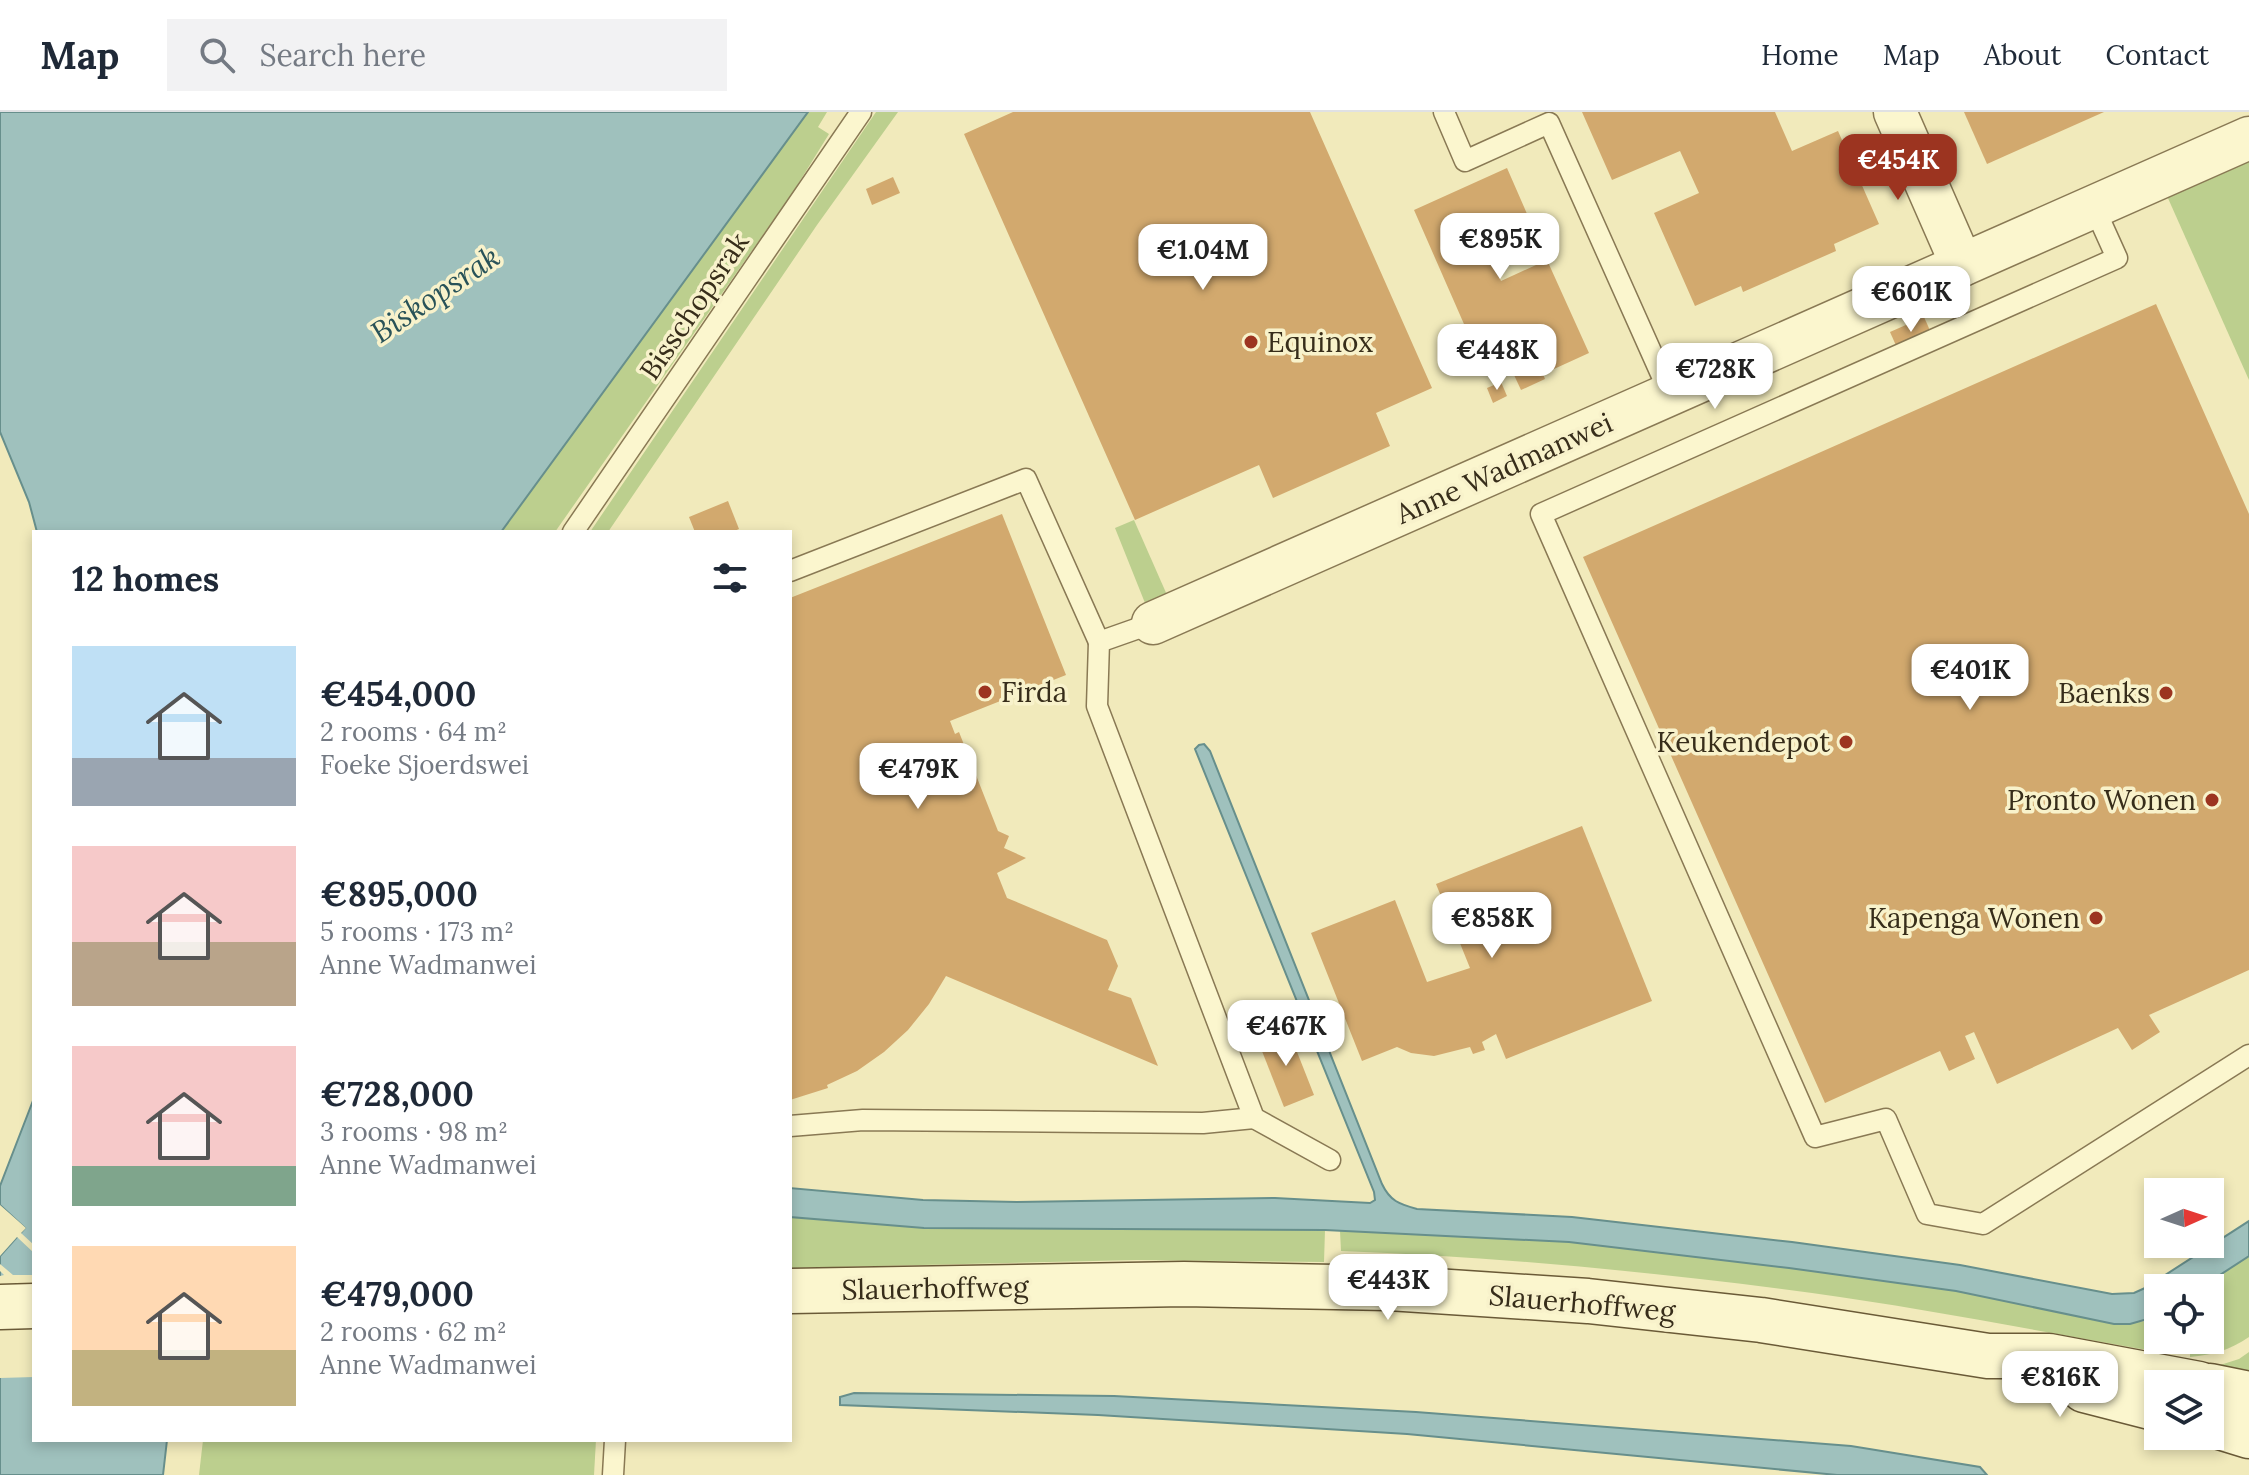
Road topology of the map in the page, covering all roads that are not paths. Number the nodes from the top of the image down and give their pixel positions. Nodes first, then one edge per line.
1 (861, 112) edge
2 (1444, 112) edge
3 (1895, 112) edge
4 (2249, 138) edge
5 (2094, 207) junction
6 (1962, 265) junction
7 (1670, 394) junction
8 (574, 530) edge
9 (792, 570) edge
10 (1153, 623) joint
11 (1099, 642) junction
12 (2249, 1055) edge
13 (1254, 1118) junction
14 (792, 1126) edge
15 (1330, 1160) dead end
16 (792, 1291) edge
17 (32, 1306) edge
18 (0, 1307) edge
19 (1988, 1356) junction
20 (2144, 1374) edge
21 (2224, 1389) edge
22 (2249, 1394) edge
23 (2144, 1405) edge
24 (2224, 1428) edge
25 (2249, 1436) edge
26 (615, 1442) edge
27 (613, 1475) edge

1 - 8 lane, Bisschopsrak
2 - 7 lane
3 - 6 street
4 - 5 street, Anne Wadmanwei
5 - 6 street, Anne Wadmanwei
5 - 12 lane
6 - 7 street, Anne Wadmanwei
7 - 10 street, Anne Wadmanwei
9 - 11 lane
10 - 11 lane
11 - 13 lane
13 - 14 lane
13 - 15 lane
16 - 19 main road, Slauerhoffweg
17 - 18 main road
19 - 20 main road, Slauerhoffweg
19 - 23 main road, Slauerhoffweg
21 - 22 main road
24 - 25 main road
26 - 27 lane

